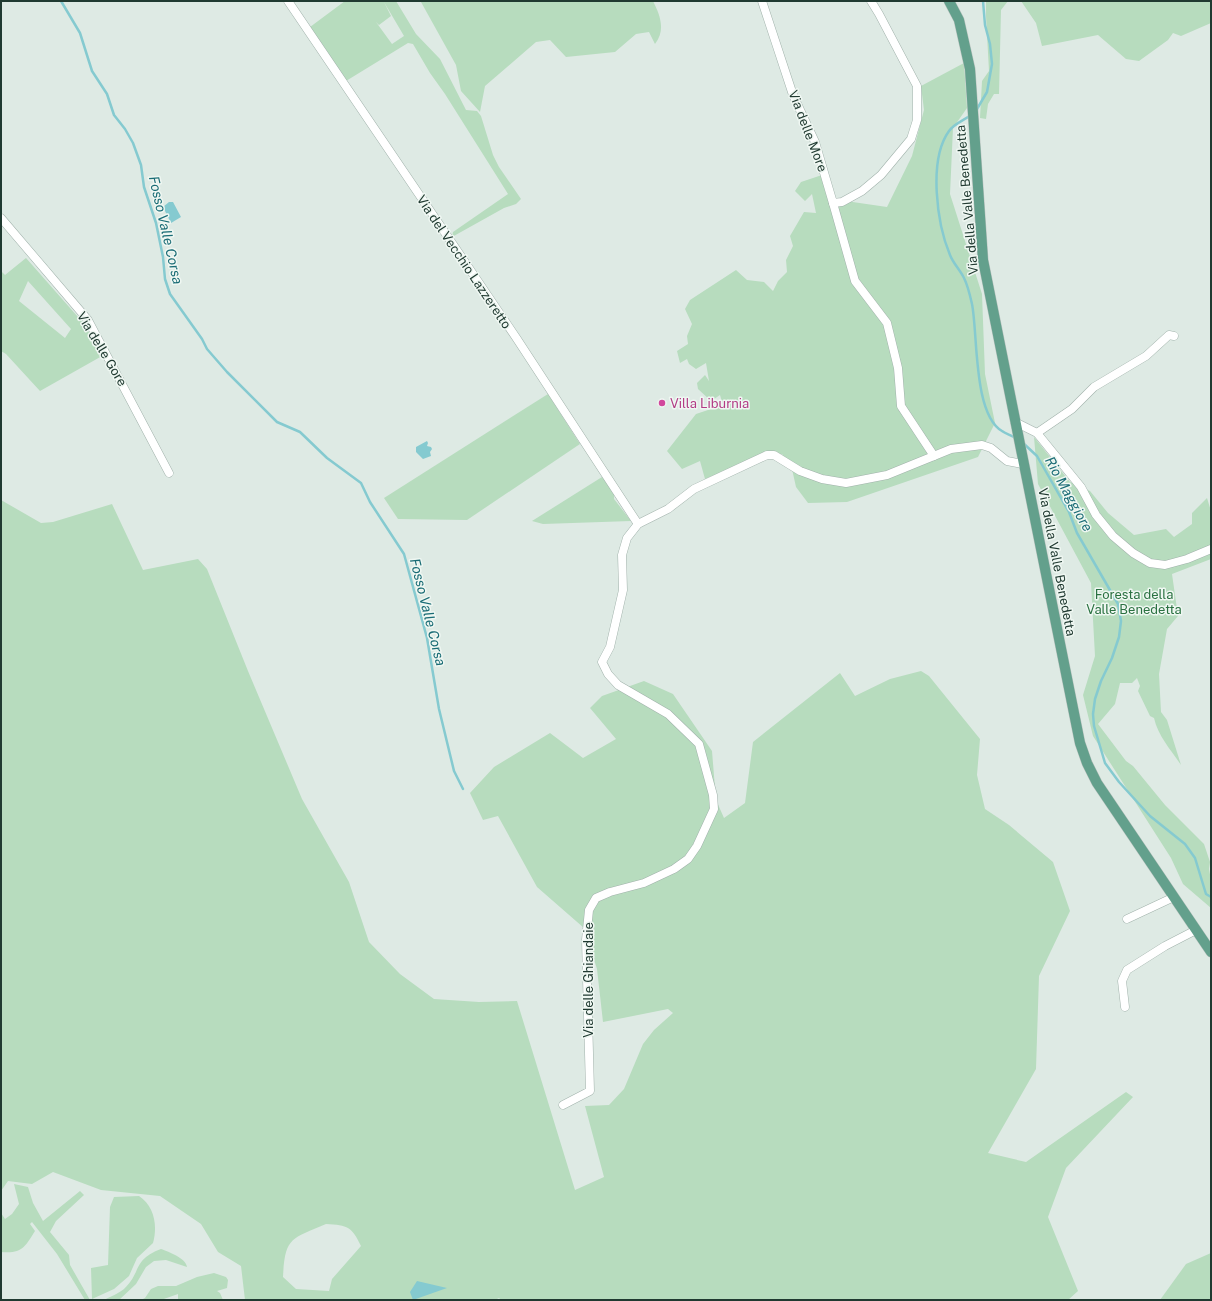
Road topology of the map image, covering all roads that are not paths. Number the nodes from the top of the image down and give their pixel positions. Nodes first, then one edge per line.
1 (288, 1) edge
2 (762, 1) edge
3 (871, 1) edge
4 (950, 1) edge
5 (833, 203) junction
6 (1, 218) edge
7 (1174, 336) dead end
8 (1016, 426) junction
9 (1036, 433) junction
10 (934, 456) junction
11 (1024, 464) junction
12 (169, 473) dead end
13 (638, 524) junction
14 (1211, 549) edge
15 (1174, 897) junction
16 (1127, 919) dead end
17 (1196, 930) junction
18 (1211, 952) edge
19 (1125, 1007) dead end
20 (563, 1105) dead end

1 - 13 street, Via del Vecchio Lazzeretto
2 - 5 street, Via delle More
3 - 5 street
4 - 8 main road, Via della Valle Benedetta
5 - 10 street, Via delle More
6 - 12 street, Via delle Gore
7 - 9 street
8 - 9 street
8 - 11 main road, Via della Valle Benedetta
9 - 14 street
10 - 11 street, Via delle Ghiandaie
10 - 13 street, Via delle Ghiandaie
11 - 15 main road, Via della Valle Benedetta
13 - 20 street, Via delle Ghiandaie
15 - 16 street
15 - 17 main road, Via della Valle Benedetta
17 - 18 main road, Via della Valle Benedetta
17 - 19 street

